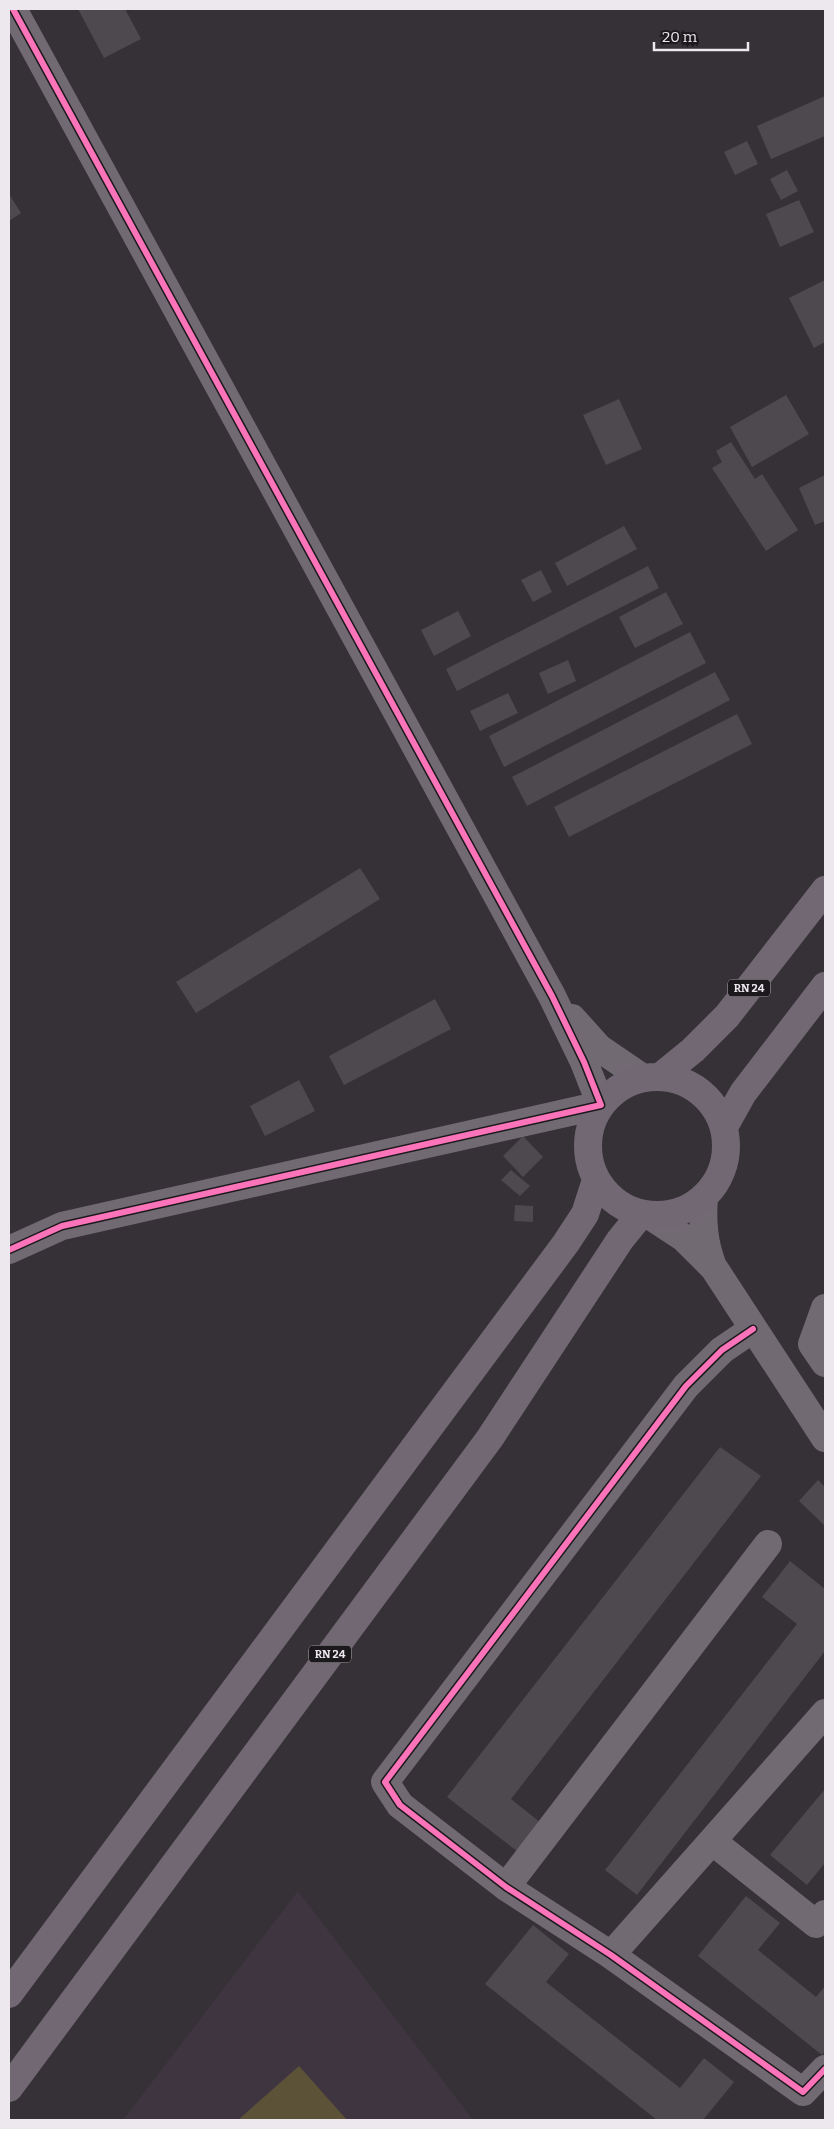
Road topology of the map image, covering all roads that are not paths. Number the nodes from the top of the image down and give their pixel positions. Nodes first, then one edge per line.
1 (13, 9) edge
2 (825, 890) edge
3 (825, 986) edge
4 (552, 996) junction
5 (652, 1077) junction
6 (601, 1104) junction
7 (724, 1127) junction
8 (596, 1180) junction
9 (704, 1197) junction
10 (646, 1214) junction
11 (9, 1250) edge
12 (714, 1268) junction
13 (825, 1308) edge
14 (753, 1329) junction
15 (825, 1364) edge
16 (825, 1438) edge
17 (768, 1544) dead end
18 (825, 1713) edge
19 (712, 1841) junction
20 (506, 1887) junction
21 (825, 1914) edge
22 (611, 1955) junction
23 (9, 1994) edge
24 (825, 2069) edge
25 (9, 2088) edge

1 - 4 street
2 - 5 highway, RN 24
3 - 7 highway
4 - 5 street
4 - 6 street
5 - 6 highway
5 - 7 highway
6 - 8 highway
6 - 11 street
7 - 9 highway
8 - 10 highway
8 - 23 highway
9 - 10 highway
9 - 12 street
10 - 12 street
10 - 25 highway, RN 24
12 - 14 street
13 - 15 street
14 - 16 street
14 - 20 street
17 - 20 street
18 - 19 street
19 - 21 street
19 - 22 street
20 - 22 street
22 - 24 street

